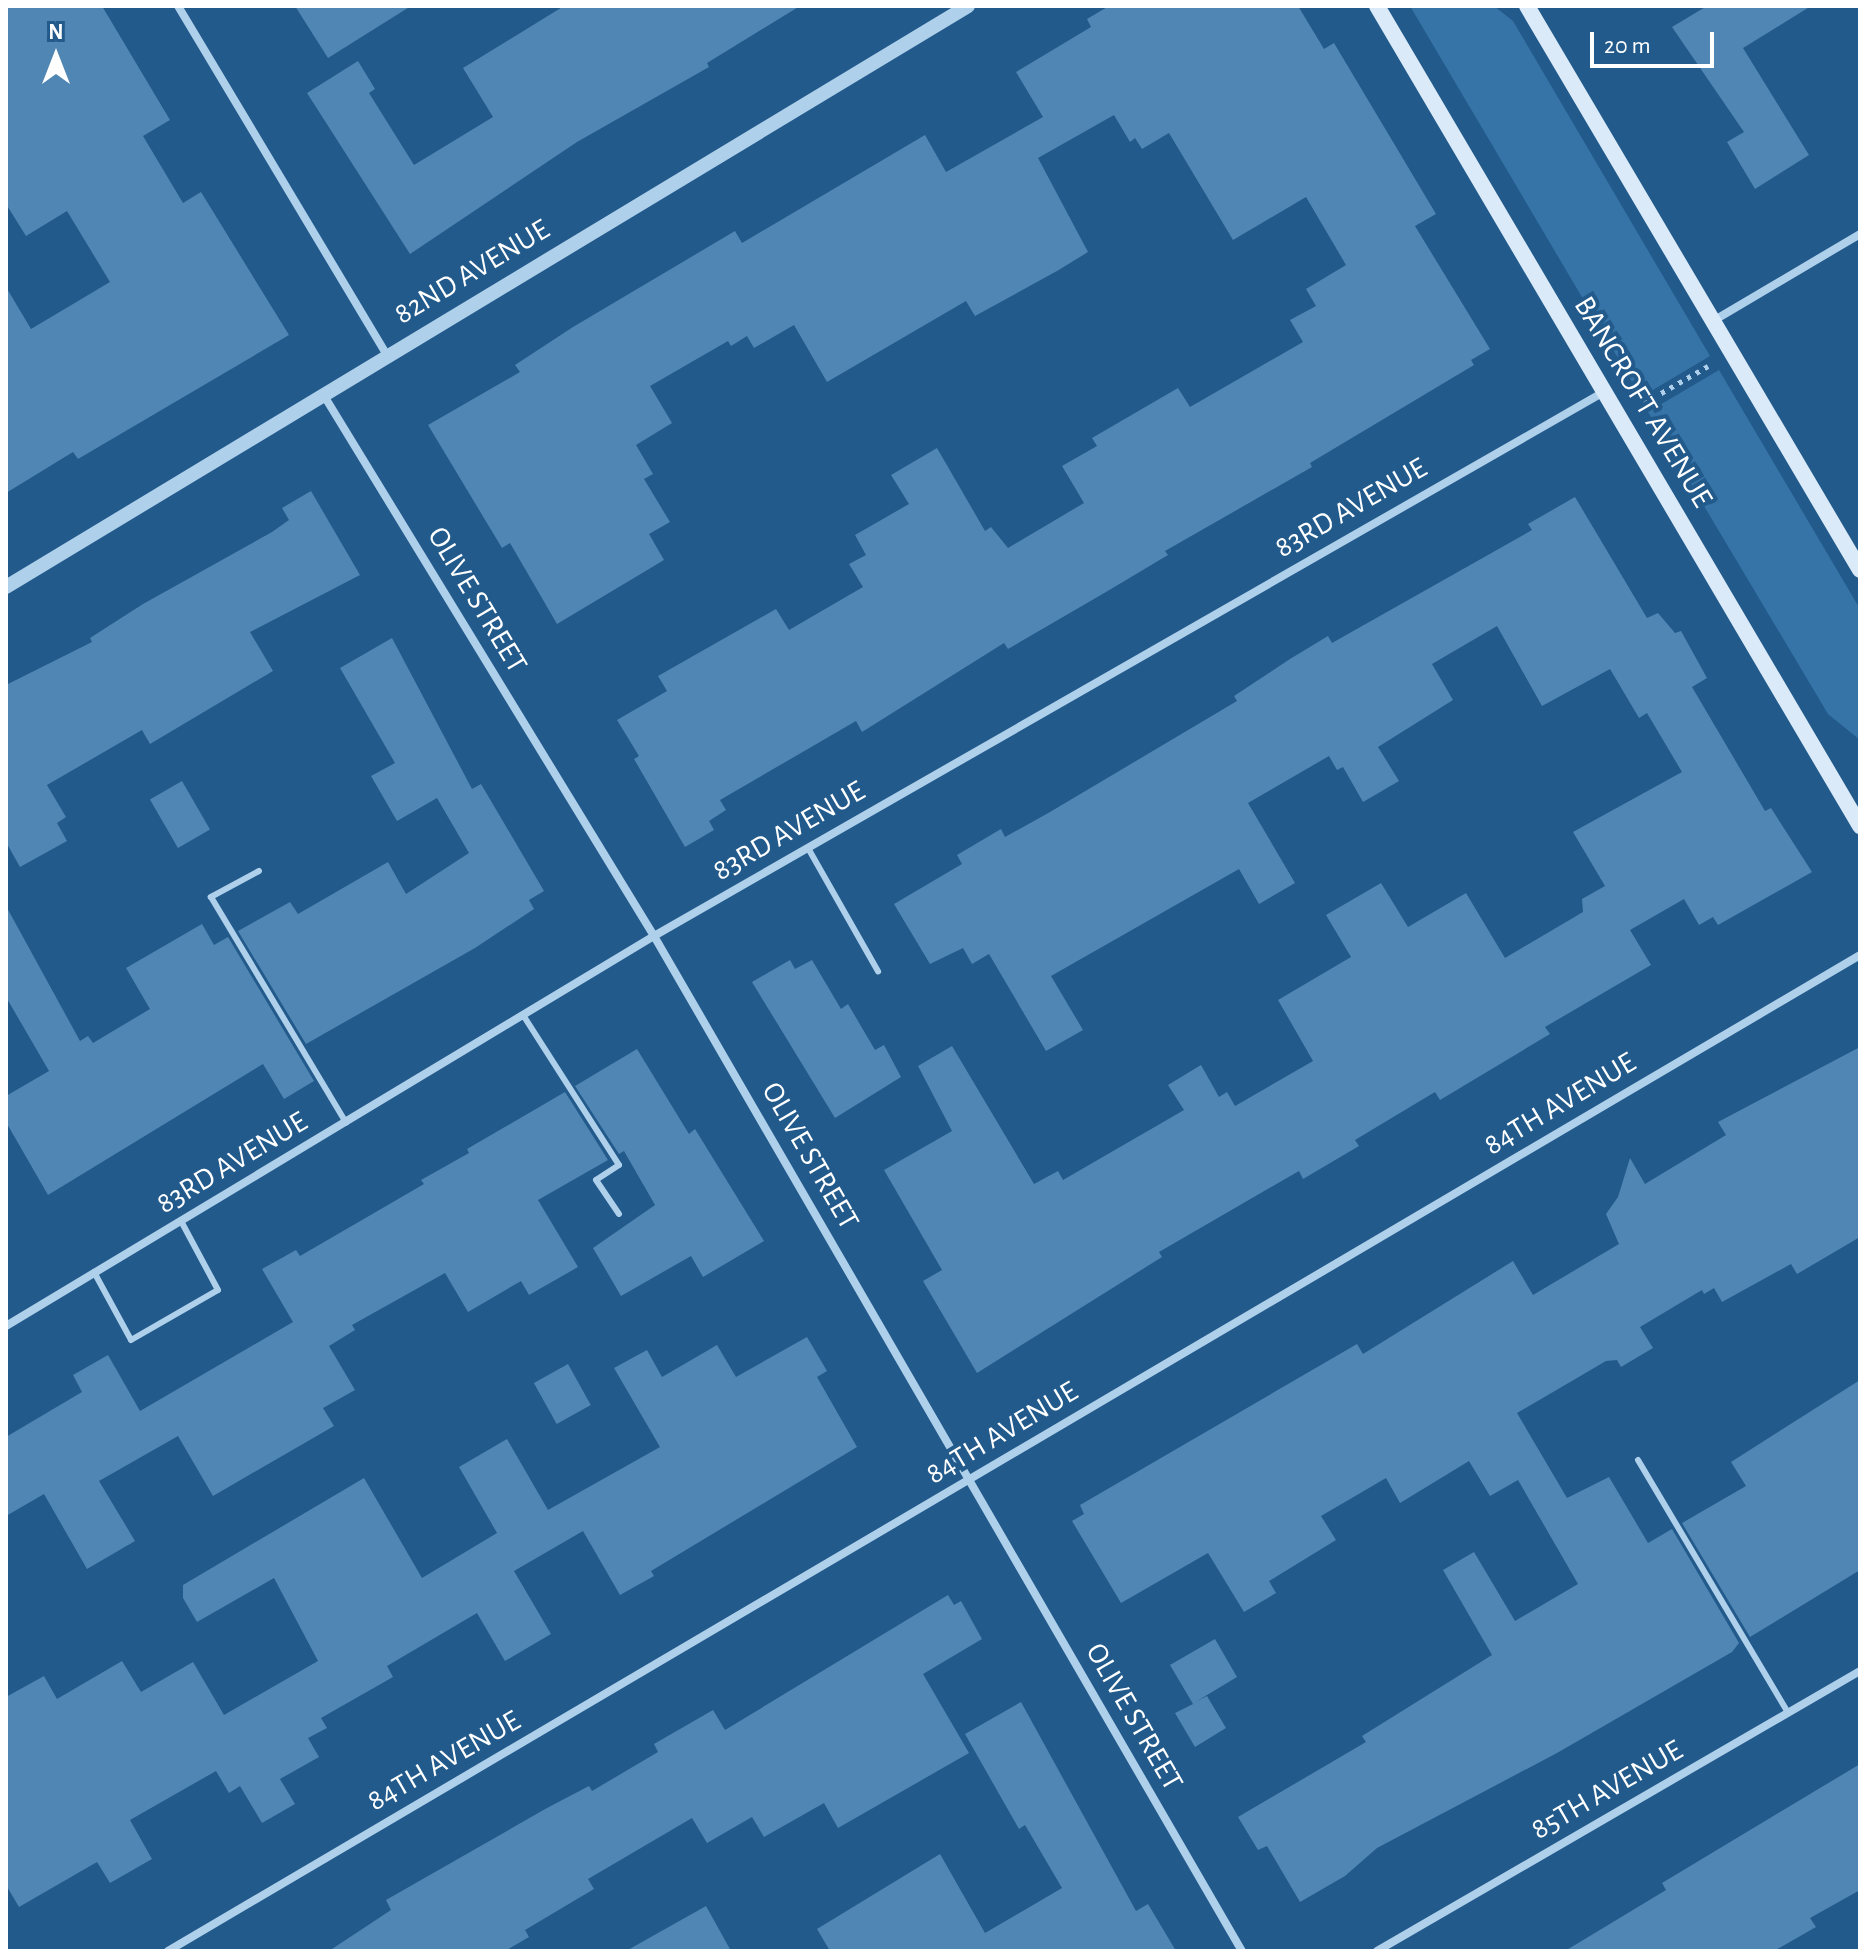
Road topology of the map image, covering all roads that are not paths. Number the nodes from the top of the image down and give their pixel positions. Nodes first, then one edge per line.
1 (178, 6) edge
2 (968, 6) edge
3 (1377, 6) edge
4 (1527, 6) edge
5 (1860, 234) edge
6 (1713, 321) junction
7 (386, 354) junction
8 (1604, 392) junction
9 (323, 394) junction
10 (1860, 570) edge
11 (6, 587) edge
12 (1860, 826) edge
13 (808, 848) junction
14 (259, 871) dead end
15 (654, 936) junction
16 (1860, 955) edge
17 (878, 971) dead end
18 (523, 1015) junction
19 (346, 1123) junction
20 (619, 1214) dead end
21 (181, 1221) junction
22 (94, 1272) junction
23 (6, 1326) edge
24 (1638, 1460) dead end
25 (970, 1480) junction
26 (1860, 1671) edge
27 (1788, 1713) junction
28 (168, 1951) edge
29 (1242, 1951) edge
30 (1377, 1951) edge

1 - 7 street
2 - 7 street, 82ND AVENUE
3 - 8 main road, BANCROFT AVENUE
4 - 6 main road
5 - 6 street
6 - 10 main road
7 - 9 street, 82ND AVENUE
8 - 12 main road, BANCROFT AVENUE
8 - 13 street, 83RD AVENUE
9 - 11 street, 82ND AVENUE
9 - 15 street, OLIVE STREET
13 - 15 street, 83RD AVENUE
13 - 17 lane
14 - 19 lane
15 - 18 street, 83RD AVENUE
15 - 25 street, OLIVE STREET
16 - 25 street, 84TH AVENUE
18 - 19 street, 83RD AVENUE
18 - 20 lane
19 - 21 street, 83RD AVENUE
21 - 22 street, 83RD AVENUE
21 - 22 lane
22 - 23 street, 83RD AVENUE
24 - 27 lane
25 - 28 street, 84TH AVENUE
25 - 29 street, OLIVE STREET
26 - 27 street, 85TH AVENUE
27 - 30 street, 85TH AVENUE

